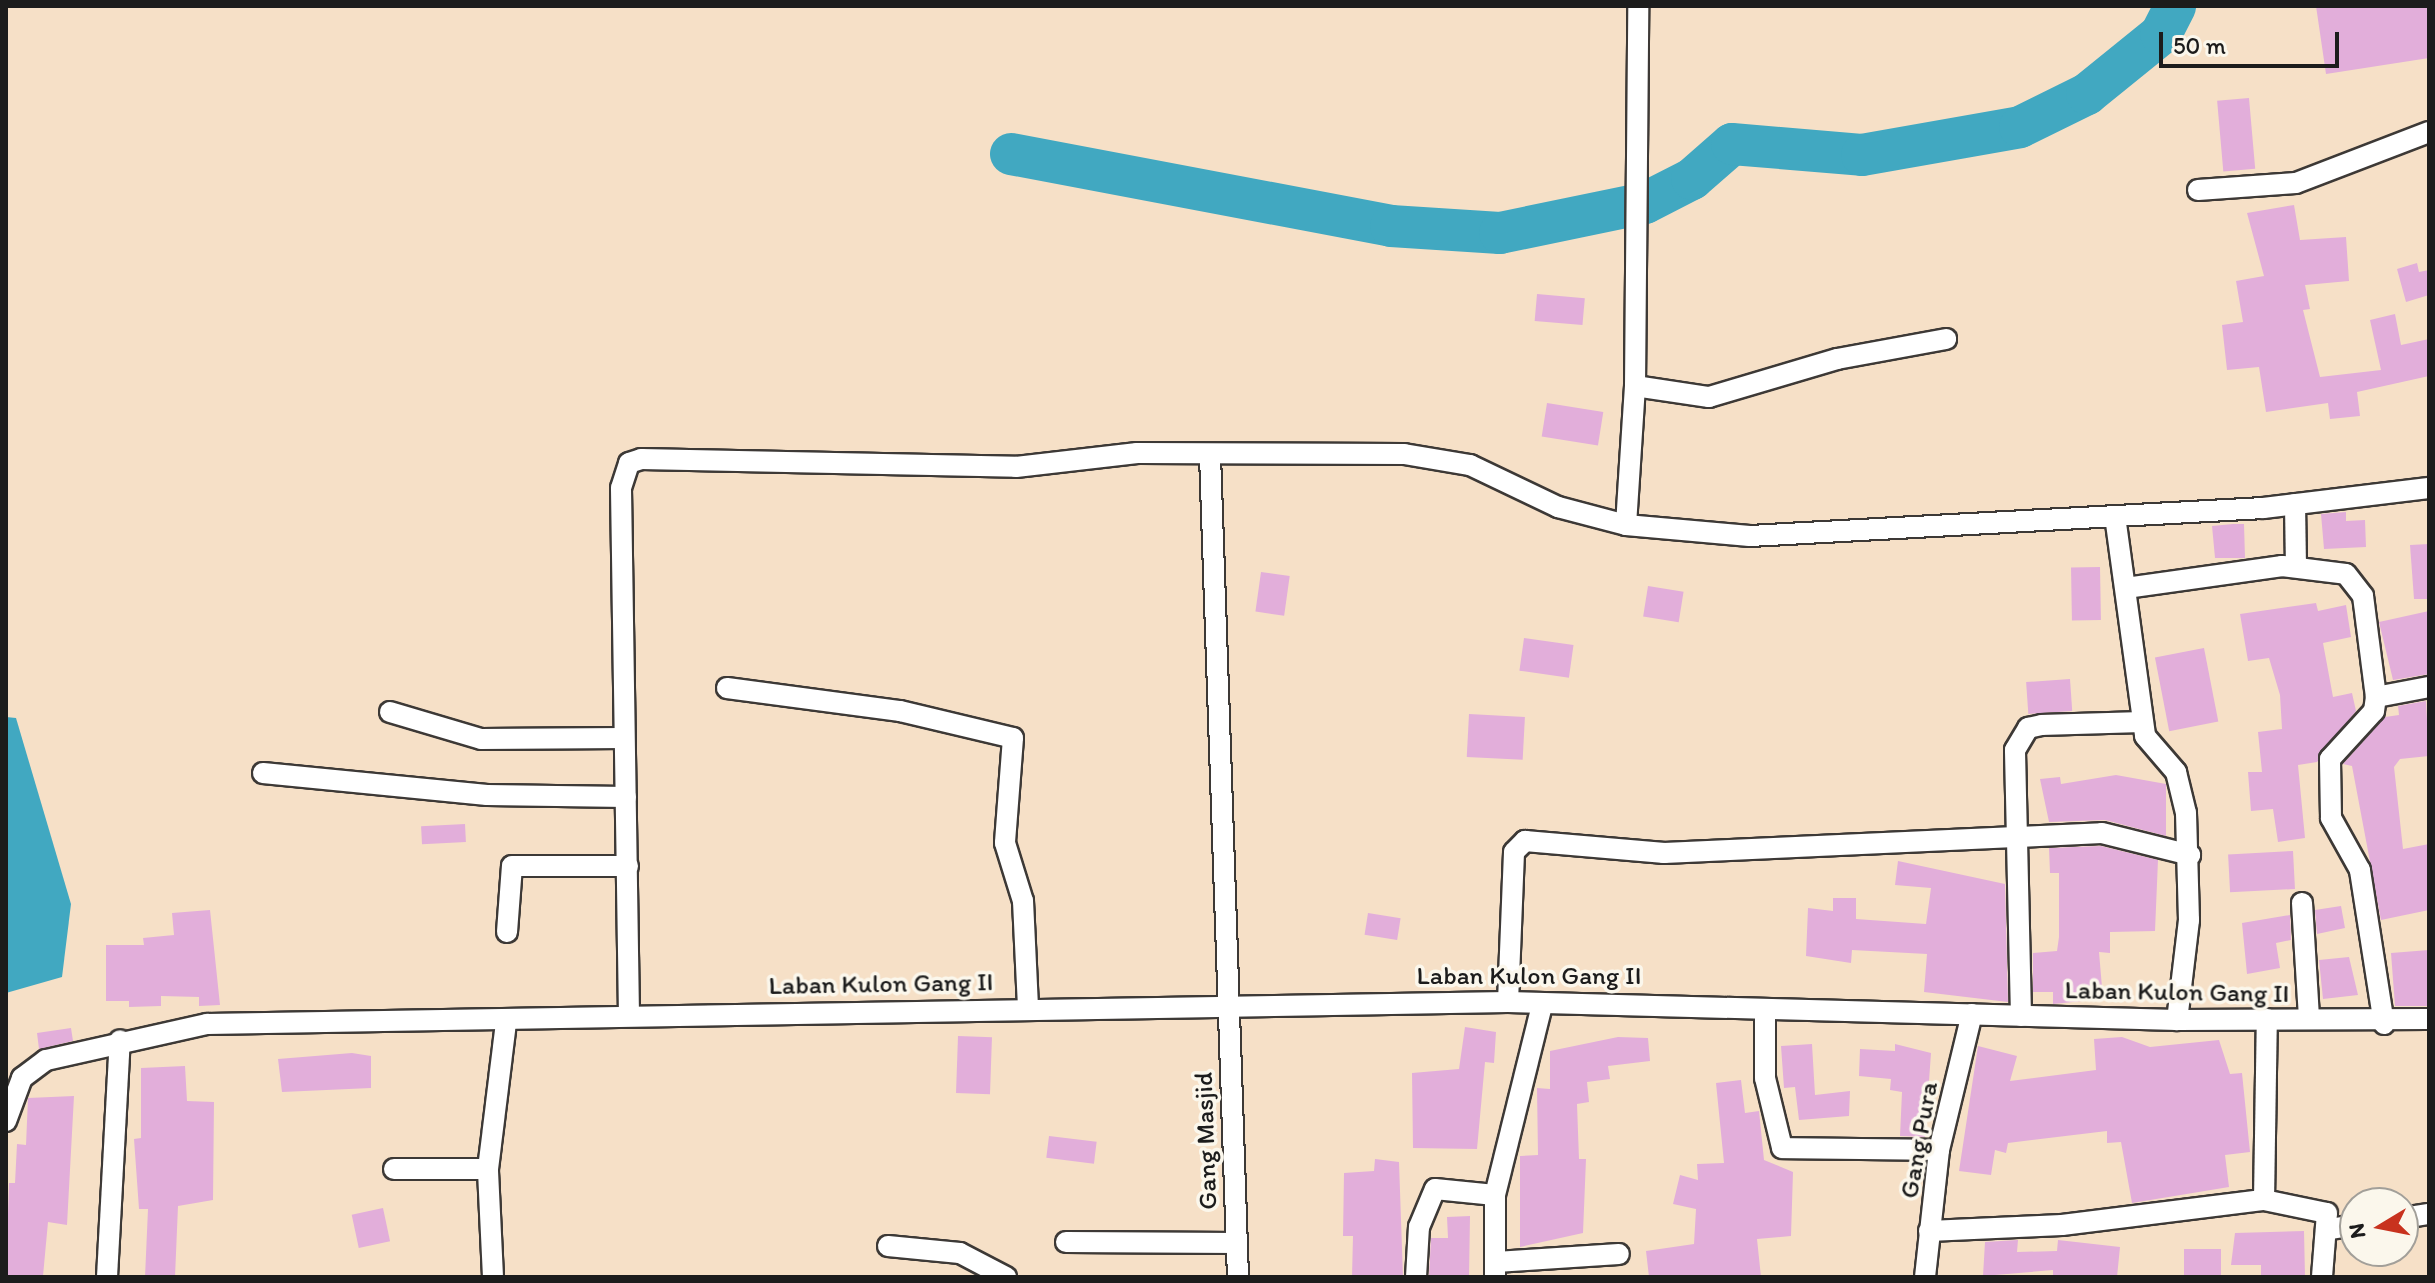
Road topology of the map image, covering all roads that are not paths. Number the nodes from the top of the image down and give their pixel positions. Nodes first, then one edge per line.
1 (1638, 6) edge
2 (2429, 132) edge
3 (2198, 190) dead end
4 (1946, 339) dead end
5 (1635, 386) junction
6 (1210, 455) junction
7 (2429, 488) edge
8 (2295, 504) junction
9 (2115, 516) junction
10 (1626, 525) junction
11 (2296, 567) junction
12 (2126, 588) junction
13 (2429, 687) edge
14 (727, 688) dead end
15 (2376, 697) junction
16 (390, 712) dead end
17 (2141, 722) junction
18 (624, 738) junction
19 (263, 773) dead end
20 (626, 797) junction
21 (2019, 836) junction
22 (2190, 855) junction
23 (628, 866) junction
24 (2302, 903) dead end
25 (507, 932) dead end
26 (1508, 1002) junction
27 (1227, 1003) junction
28 (1542, 1005) junction
29 (1028, 1006) junction
30 (1765, 1010) junction
31 (1972, 1014) junction
32 (629, 1016) junction
33 (2021, 1016) junction
34 (2267, 1019) junction
35 (2309, 1019) junction
36 (2429, 1019) edge
37 (2177, 1020) junction
38 (506, 1023) junction
39 (2384, 1024) junction
40 (120, 1040) junction
41 (6, 1121) edge
42 (1939, 1150) junction
43 (394, 1169) dead end
44 (488, 1169) junction
45 (1495, 1195) junction
46 (2264, 1200) junction
47 (2339, 1228) edge
48 (2330, 1229) junction
49 (1929, 1231) junction
50 (1066, 1242) dead end
51 (1236, 1243) junction
52 (888, 1246) dead end
53 (1619, 1254) dead end
54 (1495, 1270) edge
55 (107, 1277) edge
56 (493, 1277) edge
57 (1006, 1277) edge
58 (1238, 1277) edge
59 (1416, 1277) edge
60 (1925, 1277) edge
61 (2322, 1277) edge

1 - 5 street
2 - 3 street
4 - 5 street
5 - 10 street
6 - 10 street
6 - 18 street
6 - 27 street, Gang Masjid
7 - 8 street
8 - 9 street
8 - 11 street
9 - 10 street
9 - 12 street
11 - 12 street
11 - 15 street
12 - 17 street
13 - 15 street
14 - 29 street
15 - 39 street
16 - 18 street
17 - 21 street
17 - 22 street
18 - 20 street
19 - 20 street
20 - 23 street
21 - 22 street
21 - 26 street
21 - 33 street
22 - 37 street
23 - 25 street
23 - 32 street
24 - 35 street
26 - 27 street, Laban Kulon Gang II
26 - 28 street, Laban Kulon Gang II
27 - 29 street, Laban Kulon Gang II
27 - 51 street, Gang Masjid
28 - 30 street, Laban Kulon Gang II
28 - 45 street
29 - 32 street, Laban Kulon Gang II
30 - 31 street, Laban Kulon Gang II
30 - 42 street
31 - 33 street, Laban Kulon Gang II
31 - 42 street, Gang Pura
32 - 38 street, Laban Kulon Gang II
33 - 37 street, Laban Kulon Gang II
34 - 35 street, Laban Kulon Gang II
34 - 37 street, Laban Kulon Gang II
34 - 46 street
35 - 39 street, Laban Kulon Gang II
36 - 39 street, Laban Kulon Gang II
38 - 40 street, Laban Kulon Gang II
38 - 44 street
40 - 41 street, Laban Kulon Gang II
40 - 55 street
42 - 49 street, Gang Pura
43 - 44 street
44 - 56 street
45 - 54 street
45 - 59 street
46 - 48 street
46 - 49 street
47 - 48 street
48 - 61 street
49 - 60 street, Gang Pura
50 - 51 street
51 - 58 street, Gang Masjid
52 - 57 street
53 - 54 street

